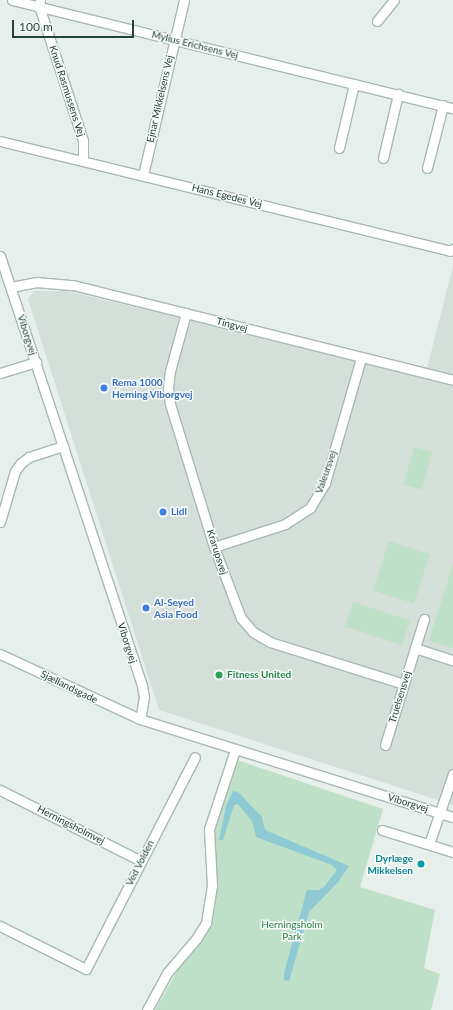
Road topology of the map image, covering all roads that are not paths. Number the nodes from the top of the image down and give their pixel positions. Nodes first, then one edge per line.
1 (12, 0) edge
2 (184, 0) edge
3 (394, 0) edge
4 (39, 3) edge
5 (377, 21) dead end
6 (174, 40) junction
7 (354, 84) junction
8 (398, 94) junction
9 (443, 106) junction
10 (453, 108) edge
11 (0, 141) edge
12 (339, 148) dead end
13 (383, 158) dead end
14 (83, 161) junction
15 (427, 168) dead end
16 (143, 175) junction
17 (453, 249) edge
18 (0, 256) edge
19 (11, 287) junction
20 (186, 313) junction
21 (361, 358) junction
22 (36, 362) junction
23 (0, 373) edge
24 (453, 380) edge
25 (63, 446) junction
26 (0, 522) edge
27 (214, 547) junction
28 (424, 619) dead end
29 (415, 648) junction
30 (0, 654) edge
31 (453, 660) edge
32 (404, 684) junction
33 (140, 719) junction
34 (385, 746) dead end
35 (235, 750) junction
36 (195, 757) dead end
37 (453, 774) edge
38 (0, 790) edge
39 (440, 813) junction
40 (453, 817) edge
41 (382, 830) dead end
42 (429, 844) junction
43 (453, 852) edge
44 (141, 861) junction
45 (0, 926) edge
46 (148, 1010) edge

1 - 4 street, Mylius Erichsens Vej
2 - 6 street, Ejnar Mikkelsens Vej
3 - 5 street
4 - 6 street, Mylius Erichsens Vej
4 - 14 street, Knud Rasmussens Vej
6 - 7 street, Mylius Erichsens Vej
6 - 16 street, Ejnar Mikkelsens Vej
7 - 8 street, Mylius Erichsens Vej
7 - 12 street
8 - 9 street, Mylius Erichsens Vej
8 - 13 street
9 - 10 street, Mylius Erichsens Vej
9 - 15 street
11 - 14 street, Hans Egedes Vej
14 - 16 street, Hans Egedes Vej
16 - 17 street, Hans Egedes Vej
18 - 19 street, Viborgvej
19 - 20 street, Tingvej
19 - 22 street, Viborgvej
20 - 21 street, Tingvej
20 - 27 street, Krarupsvej
21 - 24 street, Tingvej
21 - 27 street, Valeursvej
22 - 23 street
22 - 25 street, Viborgvej
25 - 26 street
25 - 33 street, Viborgvej
27 - 32 street, Krarupsvej
28 - 29 street, Truelsensvej
29 - 31 street
29 - 32 street, Truelsensvej
30 - 33 street, Sjællandsgade
32 - 34 street, Truelsensvej
33 - 35 street, Viborgvej
35 - 39 street, Viborgvej
35 - 46 street
36 - 44 street, Ved Volden
37 - 39 street
38 - 44 street, Herningsholmvej
39 - 40 street, Viborgvej
39 - 42 street
41 - 42 street
42 - 43 street
44 - 45 street, Ved Volden

